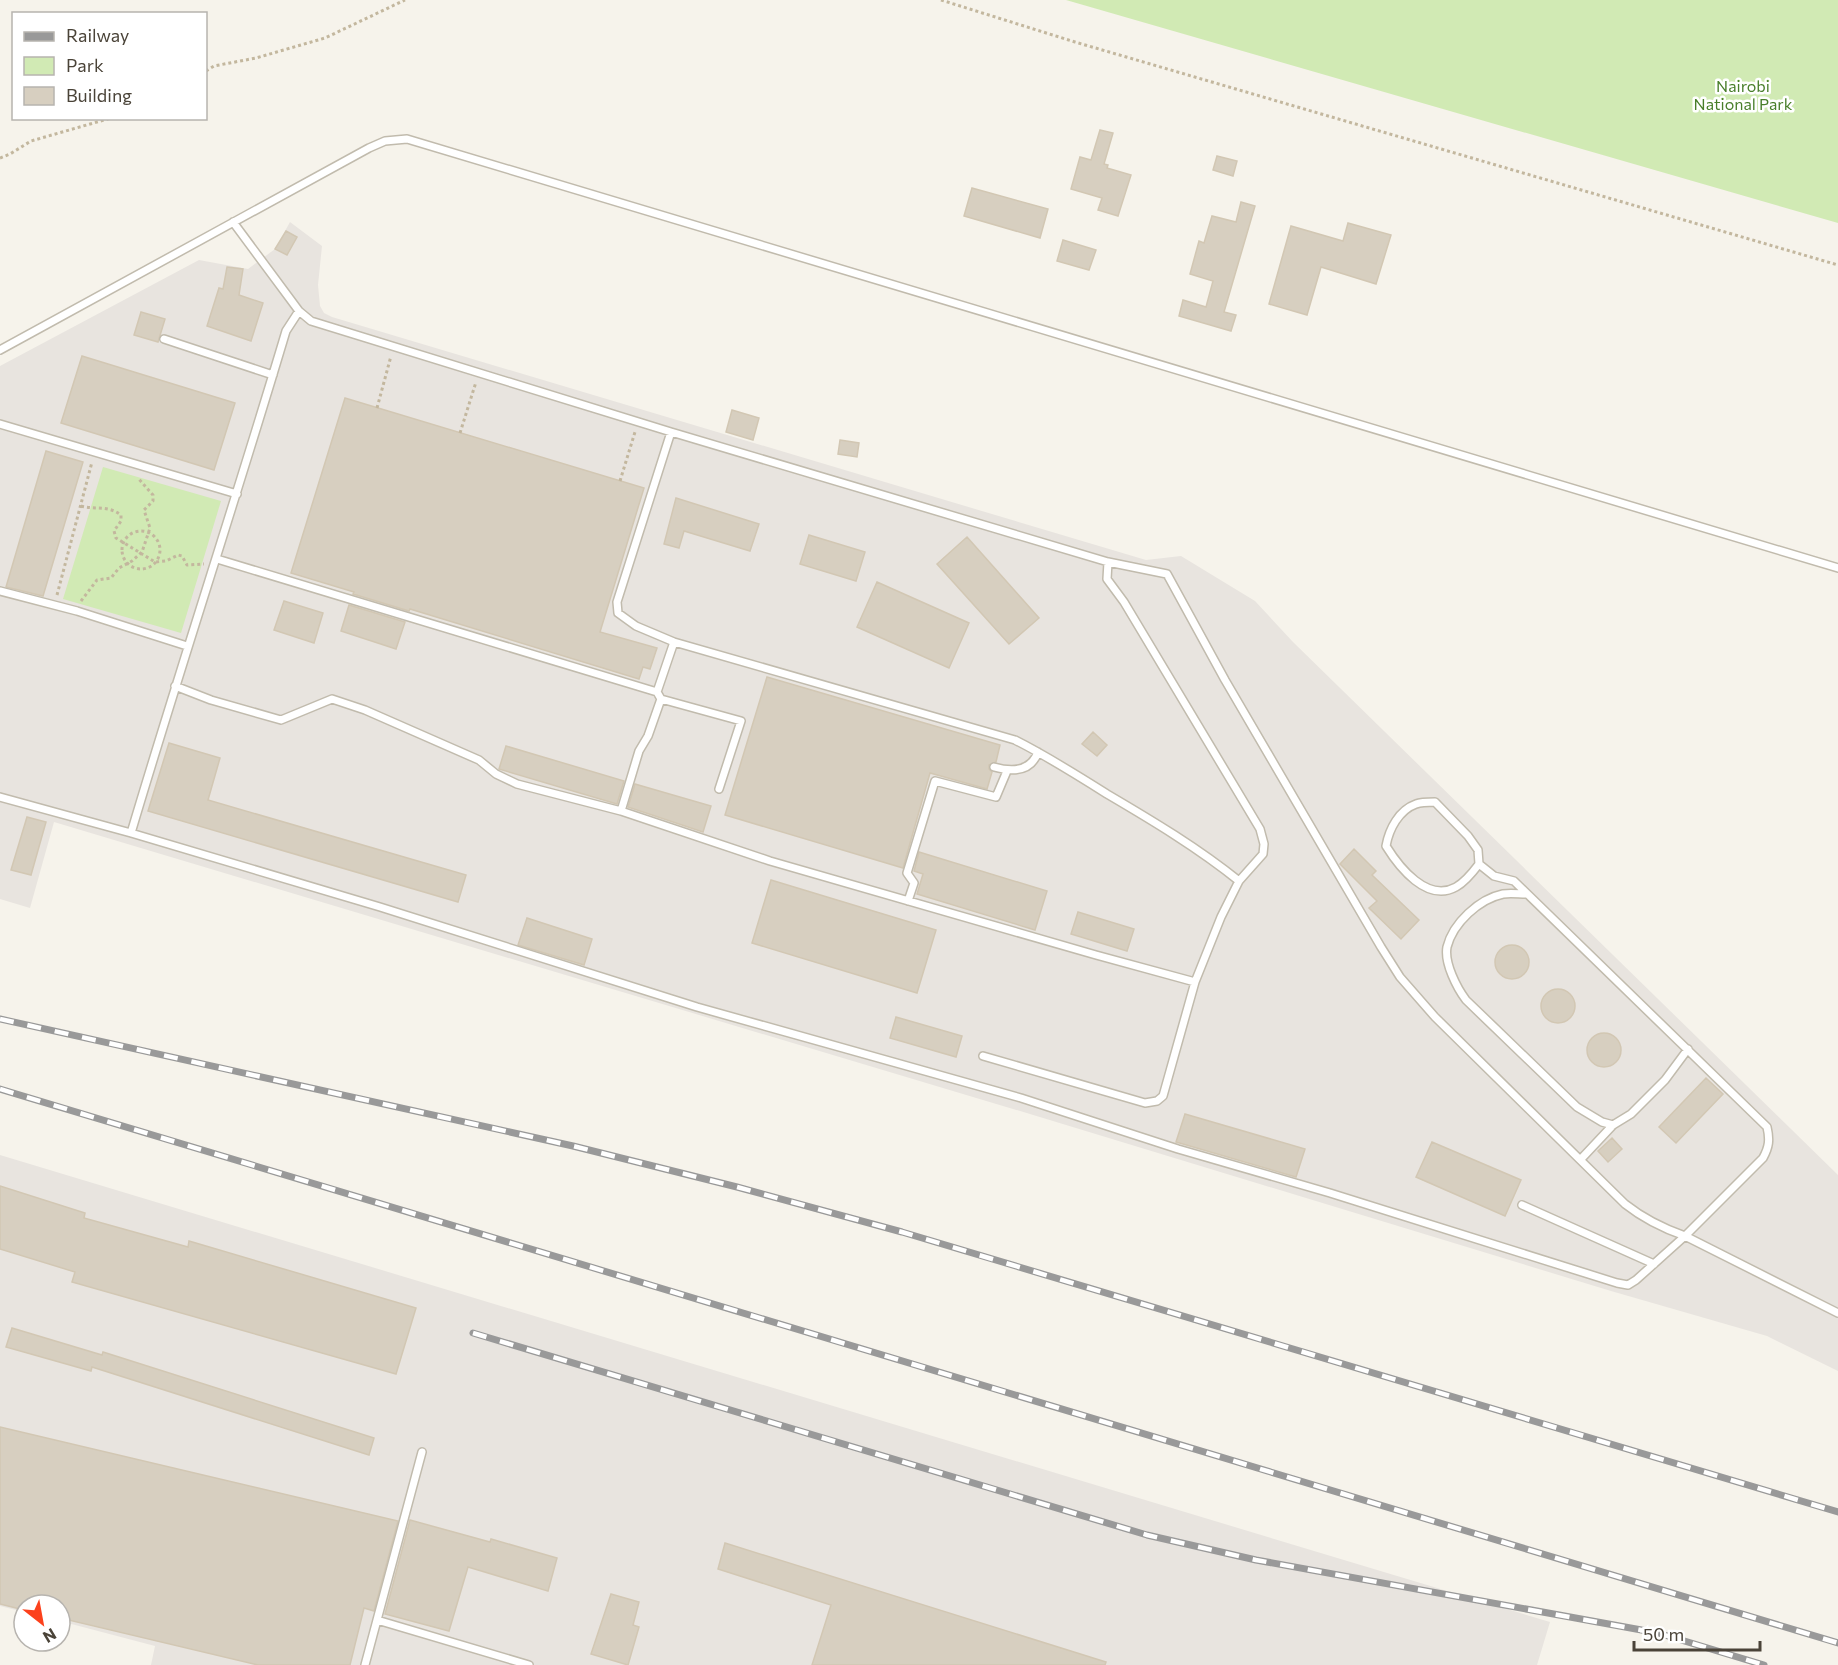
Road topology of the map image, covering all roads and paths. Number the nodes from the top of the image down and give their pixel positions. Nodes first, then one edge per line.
1 (405, 0) edge
2 (940, 0) edge
3 (207, 70) edge
4 (104, 120) edge
5 (0, 158) edge
6 (233, 222) junction
7 (1838, 265) edge
8 (299, 311) junction
9 (164, 339) dead end
10 (394, 346) junction
11 (0, 350) edge
12 (479, 372) junction
13 (273, 375) junction
14 (377, 408) dead end
15 (638, 422) junction
16 (0, 424) edge
17 (671, 432) junction
18 (460, 433) dead end
19 (94, 452) junction
20 (140, 465) junction
21 (620, 482) dead end
22 (237, 494) junction
23 (81, 506) junction
24 (149, 532) junction
25 (123, 544) junction
26 (142, 552) junction
27 (155, 562) junction
28 (216, 562) junction
29 (1108, 562) junction
30 (128, 563) junction
31 (1838, 568) edge
32 (0, 591) edge
33 (54, 606) junction
34 (77, 611) junction
35 (674, 642) junction
36 (187, 646) junction
37 (175, 686) junction
38 (657, 692) junction
39 (661, 699) junction
40 (1038, 752) junction
41 (994, 767) dead end
42 (1007, 771) junction
43 (719, 789) dead end
44 (0, 797) edge
45 (621, 811) junction
46 (131, 833) junction
47 (1479, 864) junction
48 (1239, 881) junction
49 (1527, 894) junction
50 (908, 901) junction
51 (1195, 982) junction
52 (1688, 1049) junction
53 (983, 1056) dead end
54 (1613, 1125) junction
55 (1581, 1159) junction
56 (1522, 1205) dead end
57 (1685, 1236) junction
58 (1654, 1264) junction
59 (1838, 1312) edge
60 (422, 1452) dead end
61 (377, 1620) junction
62 (364, 1665) edge
63 (529, 1665) edge

1 - 3 path
2 - 7 path
4 - 5 path
6 - 8 lane
6 - 11 lane
6 - 31 lane
8 - 10 lane
8 - 13 lane
9 - 13 lane
10 - 12 lane
10 - 14 path
12 - 15 lane
12 - 18 path
13 - 22 lane
15 - 17 lane
15 - 21 path
16 - 19 lane
17 - 29 lane
17 - 35 lane
19 - 20 lane
19 - 23 path
20 - 22 lane
20 - 24 path
22 - 28 lane
23 - 25 path
23 - 33 path
24 - 25 path
24 - 26 path
24 - 27 path
25 - 26 path
25 - 30 path
26 - 27 path
26 - 30 path
27 - 28 path
27 - 30 path
28 - 36 lane
28 - 38 lane
29 - 48 lane
29 - 55 lane
30 - 34 path
32 - 33 lane
33 - 34 lane
34 - 36 lane
35 - 38 lane
35 - 40 lane
36 - 37 lane
37 - 45 lane
37 - 46 lane
38 - 39 lane
39 - 43 lane
39 - 45 lane
40 - 42 lane
40 - 48 lane
41 - 42 lane
42 - 50 lane
44 - 46 lane
45 - 50 lane
46 - 58 lane
47 - 47 lane
47 - 49 lane
48 - 51 lane
49 - 52 lane
49 - 54 lane
50 - 51 lane
51 - 53 lane
52 - 54 lane
52 - 57 lane
54 - 55 lane
55 - 57 lane
56 - 58 lane
57 - 58 lane
57 - 59 lane
60 - 61 lane
61 - 62 lane
61 - 63 lane

